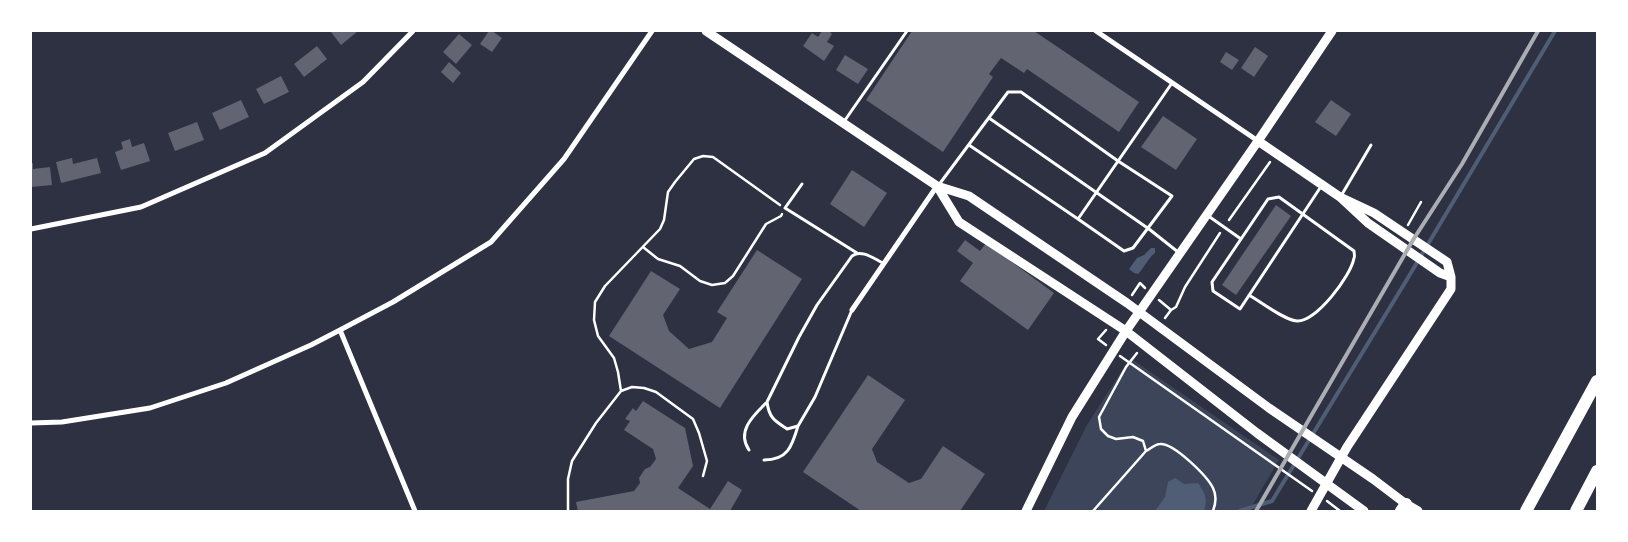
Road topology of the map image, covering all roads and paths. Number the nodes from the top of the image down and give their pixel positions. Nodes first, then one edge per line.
1 (413, 31) edge
2 (652, 31) edge
3 (706, 31) edge
4 (907, 31) edge
5 (1096, 31) edge
6 (1332, 31) edge
7 (1172, 83) junction
8 (989, 118) junction
9 (843, 124) junction
10 (1258, 141) junction
11 (969, 145) junction
12 (1371, 145) dead end
13 (1276, 153) junction
14 (1118, 161) junction
15 (802, 184) dead end
16 (1322, 185) junction
17 (937, 186) junction
18 (1096, 192) junction
19 (1340, 197) junction
20 (1421, 202) dead end
21 (785, 208) junction
22 (1303, 214) junction
23 (1207, 215) junction
24 (1078, 219) junction
25 (1224, 227) junction
26 (31, 229) edge
27 (1149, 229) junction
28 (1404, 233) junction
29 (1241, 239) junction
30 (643, 247) junction
31 (857, 253) junction
32 (1180, 254) junction
33 (883, 263) junction
34 (1451, 277) junction
35 (1249, 295) junction
36 (852, 310) joint
37 (1139, 311) junction
38 (1158, 326) junction
39 (340, 330) junction
40 (1126, 331) junction
41 (1144, 345) junction
42 (1597, 381) edge
43 (621, 391) junction
44 (766, 402) junction
45 (31, 423) edge
46 (798, 426) junction
47 (1247, 445) dead end
48 (749, 450) dead end
49 (1146, 452) junction
50 (764, 460) dead end
51 (1597, 471) edge
52 (703, 476) dead end
53 (1317, 494) dead end
54 (1325, 500) dead end
55 (1404, 507) edge
56 (1361, 508) edge
57 (415, 511) edge
58 (568, 511) edge
59 (1026, 511) edge
60 (1093, 511) edge
61 (1213, 511) edge
62 (1311, 511) edge
63 (1340, 511) edge
64 (1418, 511) edge
65 (1526, 511) edge
66 (1576, 511) edge

1 - 26 street
2 - 39 street
3 - 9 street
4 - 9 lane
5 - 7 street
6 - 10 street
7 - 10 street
7 - 14 lane
8 - 11 lane
8 - 14 lane
8 - 18 lane
9 - 17 street
10 - 13 street
10 - 23 street
11 - 17 lane
11 - 24 lane
12 - 19 lane
13 - 16 street
13 - 25 path
14 - 18 lane
14 - 27 lane
15 - 21 lane
16 - 19 street
16 - 22 lane
17 - 33 street
17 - 37 street
17 - 40 street
18 - 24 lane
18 - 27 lane
19 - 28 street
19 - 34 street
20 - 28 path
21 - 30 path
21 - 30 path
21 - 31 lane
22 - 29 lane
22 - 35 lane
22 - 35 lane
23 - 25 lane
23 - 32 street
24 - 27 lane
25 - 29 lane
25 - 38 path
27 - 32 lane
28 - 34 street
29 - 35 lane
30 - 43 path
31 - 33 lane
31 - 44 lane
32 - 37 street
33 - 36 street
34 - 62 street
36 - 46 lane
37 - 38 street
37 - 40 street
38 - 55 street
39 - 45 street
39 - 57 street
40 - 41 street
40 - 59 street
41 - 49 path
41 - 56 street
42 - 65 highway
43 - 52 path
43 - 58 path
44 - 46 lane
44 - 48 lane
46 - 50 lane
47 - 53 path
49 - 60 path
49 - 61 path
51 - 66 highway
54 - 63 path
55 - 64 street

